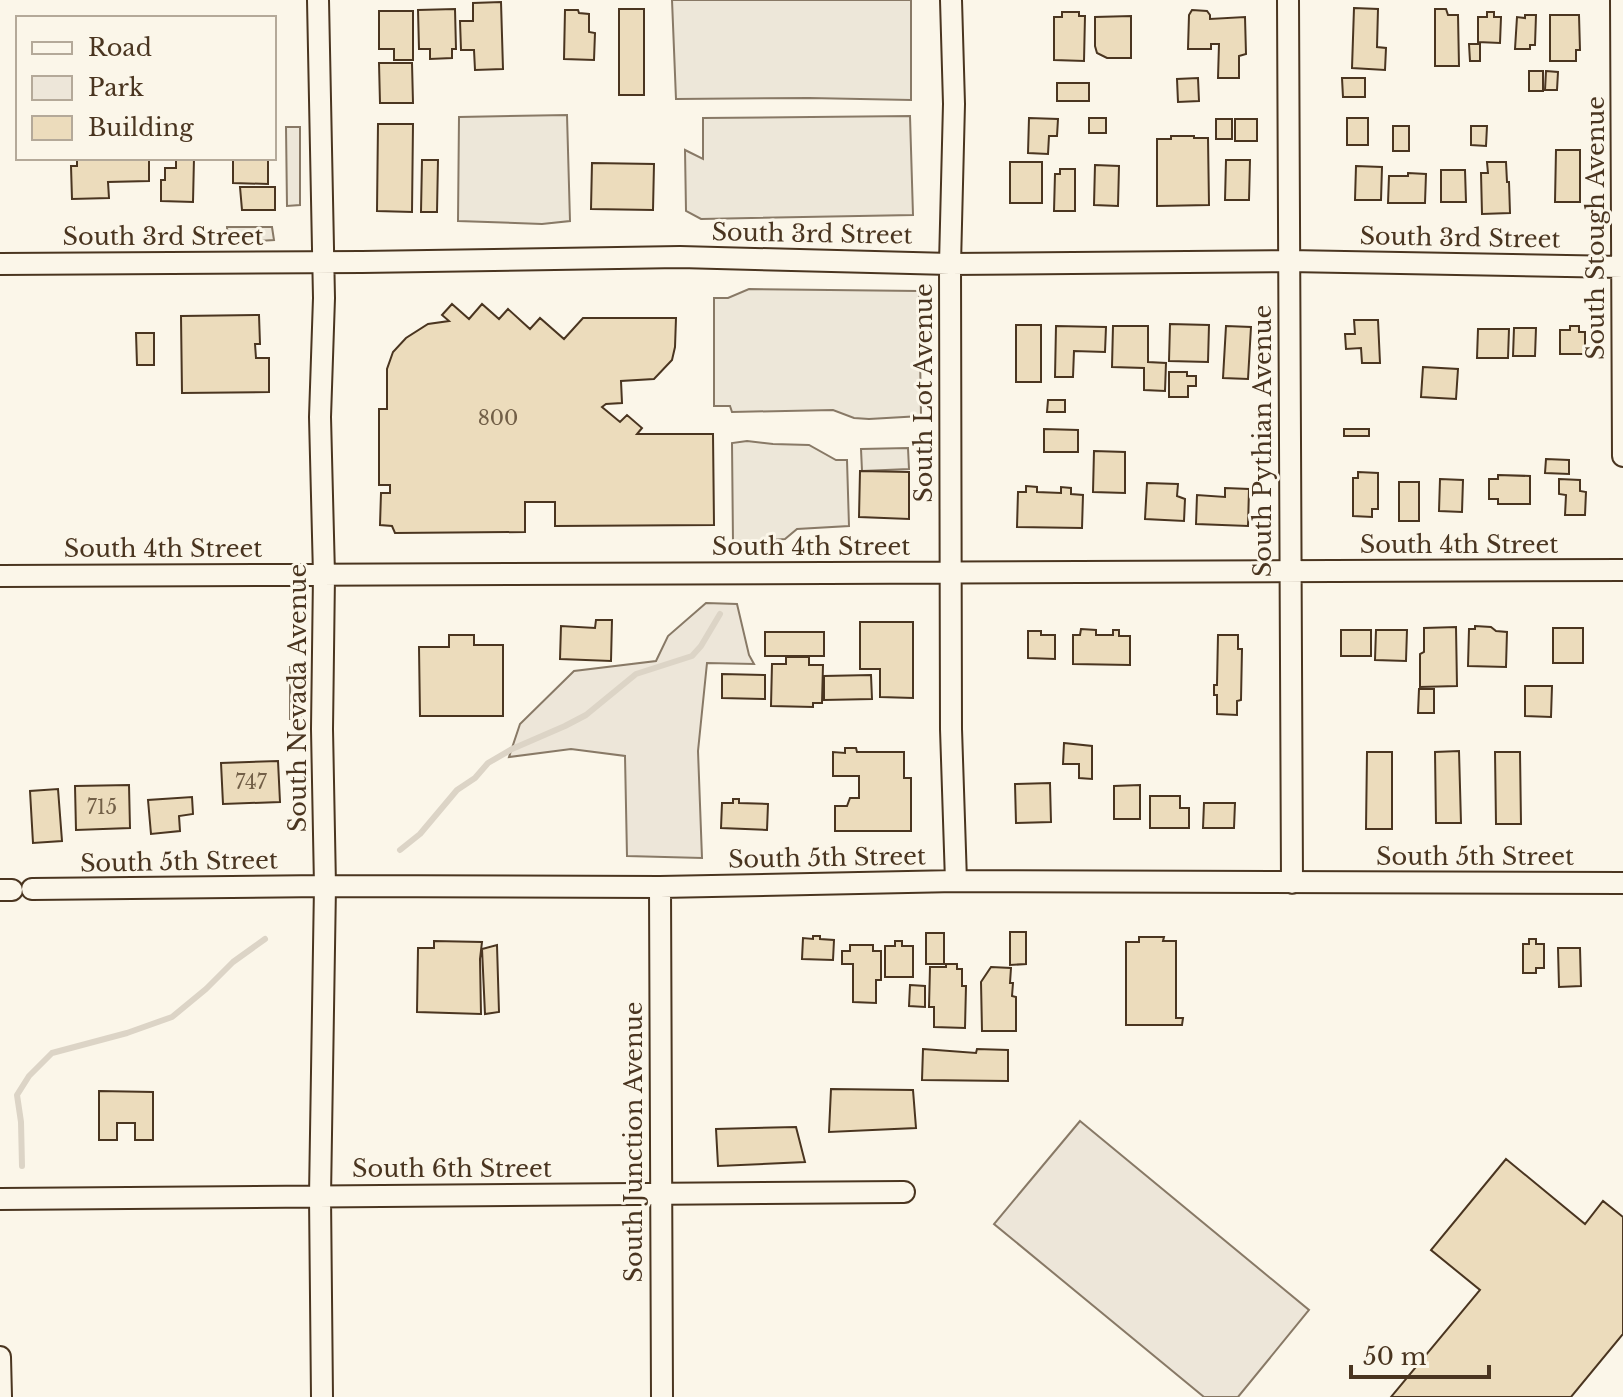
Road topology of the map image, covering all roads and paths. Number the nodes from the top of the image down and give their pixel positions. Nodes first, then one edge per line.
1 (318, 0) edge
2 (951, 0) edge
3 (1288, 0) edge
4 (1621, 0) edge
5 (1289, 261) junction
6 (323, 262) junction
7 (0, 264) edge
8 (950, 264) junction
9 (1622, 267) edge
10 (1623, 456) edge
11 (1623, 570) edge
12 (1289, 571) junction
13 (950, 573) junction
14 (324, 575) junction
15 (0, 576) edge
16 (956, 881) junction
17 (1292, 883) junction
18 (1623, 883) edge
19 (325, 886) junction
20 (660, 887) junction
21 (15, 890) edge
22 (904, 1192) dead end
23 (660, 1194) junction
24 (320, 1196) junction
25 (0, 1199) edge
26 (0, 1357) edge
27 (1, 1397) edge
28 (322, 1397) edge
29 (662, 1397) edge

1 - 6 street, South Nevada Avenue
2 - 8 street, South Lot Avenue
3 - 5 street, South Pythian Avenue
4 - 9 street, South Stough Avenue
5 - 8 street, South 3rd Street
5 - 9 street, South 3rd Street
5 - 12 street, South Pythian Avenue
6 - 7 street, South 3rd Street
6 - 8 street, South 3rd Street
6 - 14 street, South Nevada Avenue
8 - 13 street, South Lot Avenue
9 - 10 street, South Stough Avenue
11 - 12 street, South 4th Street
12 - 13 street, South 4th Street
12 - 17 street, South Pythian Avenue
13 - 14 street, South 4th Street
13 - 16 street, South Lot Avenue
14 - 15 street, South 4th Street
14 - 19 street, South Nevada Avenue
16 - 17 street, South 5th Street
16 - 20 street, South 5th Street
17 - 18 street, South 5th Street
19 - 20 street, South 5th Street
19 - 21 street, South 5th Street
19 - 24 street, South Nevada Avenue
20 - 23 street, South Junction Avenue
22 - 23 street, South 6th Street
23 - 24 street, South 6th Street
23 - 29 street, South Junction Avenue
24 - 25 street, South 6th Street
24 - 28 street, South Nevada Avenue
26 - 27 street

